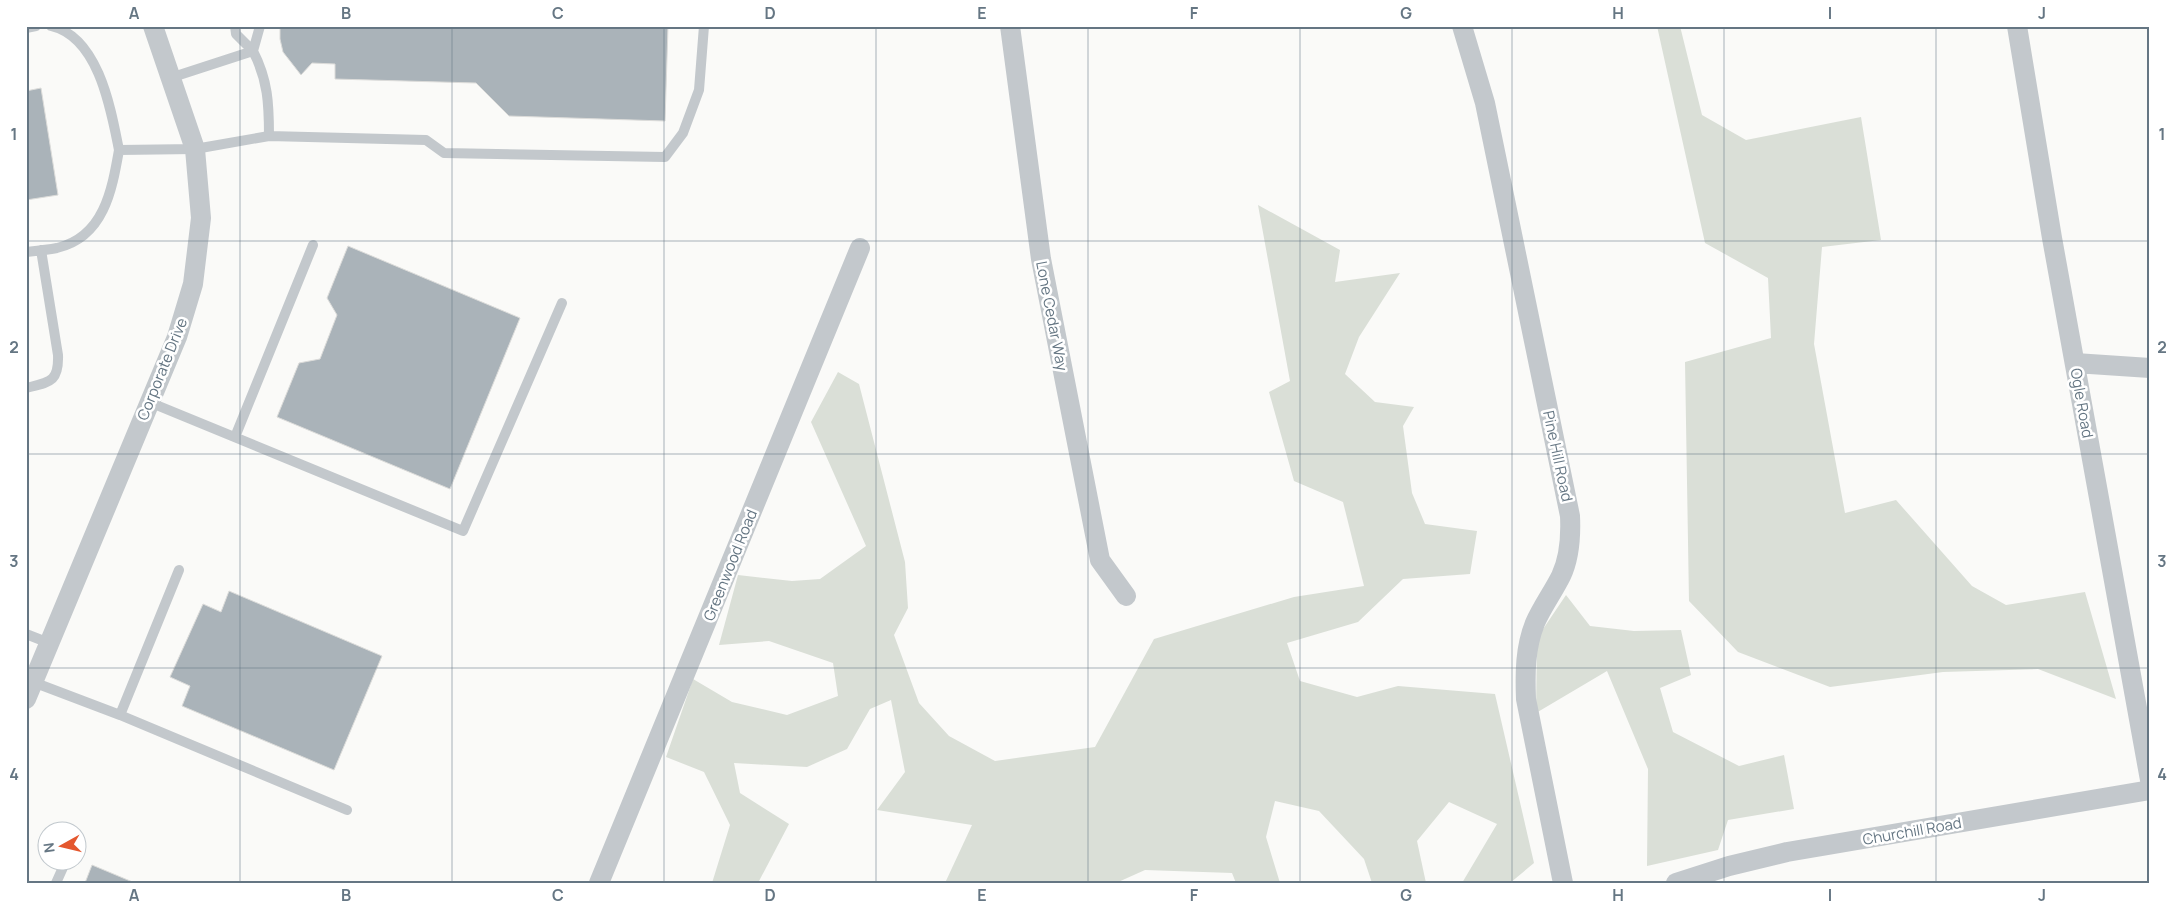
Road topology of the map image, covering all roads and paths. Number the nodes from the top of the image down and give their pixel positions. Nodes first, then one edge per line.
1 (36, 26) edge
2 (51, 26) edge
3 (153, 26) edge
4 (235, 26) edge
5 (260, 26) edge
6 (704, 26) edge
7 (1010, 26) edge
8 (1462, 26) edge
9 (2017, 26) edge
10 (26, 28) edge
11 (252, 52) junction
12 (170, 78) junction
13 (269, 136) junction
14 (195, 148) junction
15 (119, 150) junction
16 (313, 245) dead end
17 (860, 248) dead end
18 (41, 250) junction
19 (26, 252) edge
20 (562, 303) dead end
21 (2075, 363) junction
22 (2150, 368) edge
23 (26, 388) edge
24 (149, 402) junction
25 (236, 437) junction
26 (179, 570) dead end
27 (1126, 596) dead end
28 (26, 634) edge
29 (49, 643) junction
30 (30, 690) edge
31 (120, 715) junction
32 (2150, 780) edge
33 (2150, 790) edge
34 (347, 810) dead end
35 (604, 881) edge
36 (1563, 883) edge
37 (1676, 883) edge

1 - 10 lane
2 - 15 lane
3 - 12 street, Corporate Drive
4 - 11 lane
5 - 11 lane
6 - 13 lane
7 - 27 street, Lone Cedar Way
8 - 36 street, Pine Hill Road
9 - 21 street, Ogle Road
11 - 12 lane
11 - 13 lane
12 - 14 street, Corporate Drive
13 - 14 lane
14 - 15 lane
14 - 24 street, Corporate Drive
15 - 18 lane
16 - 25 lane
17 - 35 street, Greenwood Road
18 - 19 lane
18 - 23 lane
20 - 25 lane
21 - 22 street
21 - 32 street, Ogle Road
24 - 25 lane
24 - 29 street, Corporate Drive
26 - 31 lane
28 - 29 lane
29 - 30 street, Corporate Drive
30 - 31 lane
31 - 34 lane
33 - 37 street, Churchill Road

